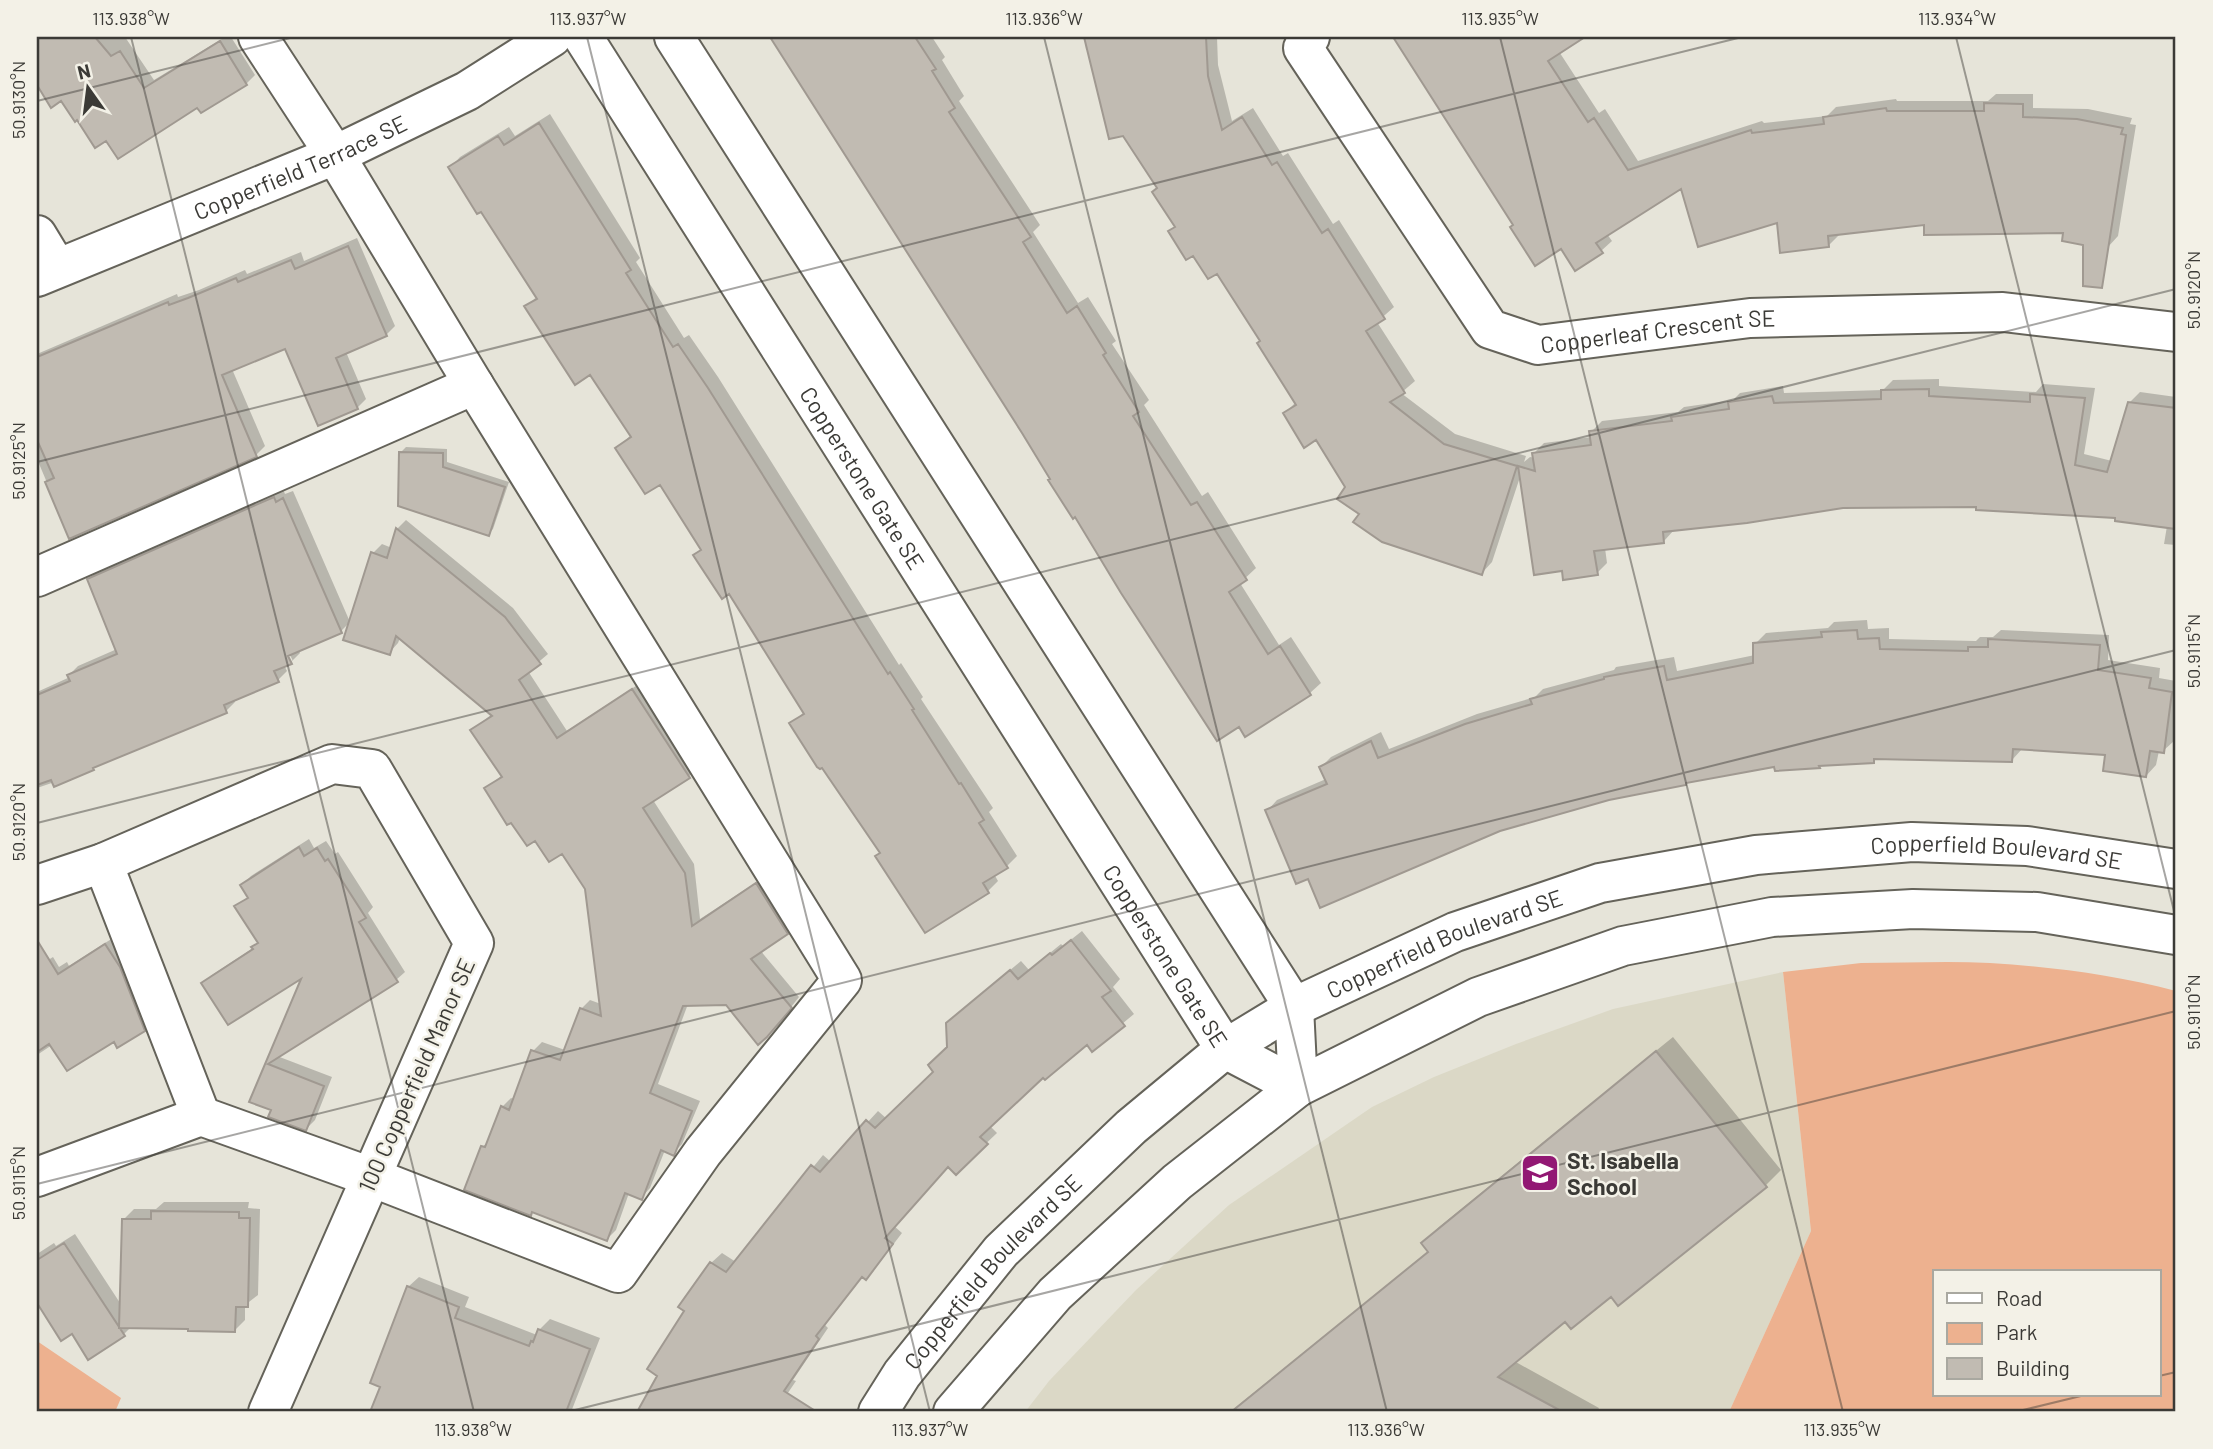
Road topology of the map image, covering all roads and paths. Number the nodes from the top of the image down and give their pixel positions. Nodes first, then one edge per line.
1 (258, 37) edge
2 (552, 37) edge
3 (583, 37) edge
4 (674, 37) edge
5 (1310, 37) edge
6 (335, 155) junction
7 (37, 235) edge
8 (47, 273) edge
9 (2176, 332) edge
10 (474, 385) junction
11 (37, 577) edge
12 (103, 863) junction
13 (2176, 869) edge
14 (37, 885) edge
15 (2176, 935) edge
16 (1294, 1007) junction
17 (1225, 1049) junction
18 (1298, 1087) junction
19 (201, 1116) junction
20 (37, 1177) edge
21 (371, 1177) junction
22 (268, 1412) edge
23 (878, 1412) edge
24 (953, 1412) edge

1 - 6 street
2 - 6 street, Copperfield Terrace SE
3 - 17 street, Copperstone Gate SE
4 - 16 street
5 - 9 street, Copperleaf Crescent SE
6 - 8 street, Copperfield Terrace SE
6 - 10 street
7 - 8 street
10 - 11 street
10 - 21 street
12 - 14 street, 100 Copperfield Manor SE
12 - 19 street
12 - 21 street, 100 Copperfield Manor SE
13 - 16 street, Copperfield Boulevard SE
15 - 18 street
16 - 17 street, Copperfield Boulevard SE
16 - 18 street
17 - 18 street, Copperstone Gate SE
17 - 23 street, Copperfield Boulevard SE
18 - 24 street
19 - 20 street
19 - 21 street
21 - 22 street, 100 Copperfield Manor SE

